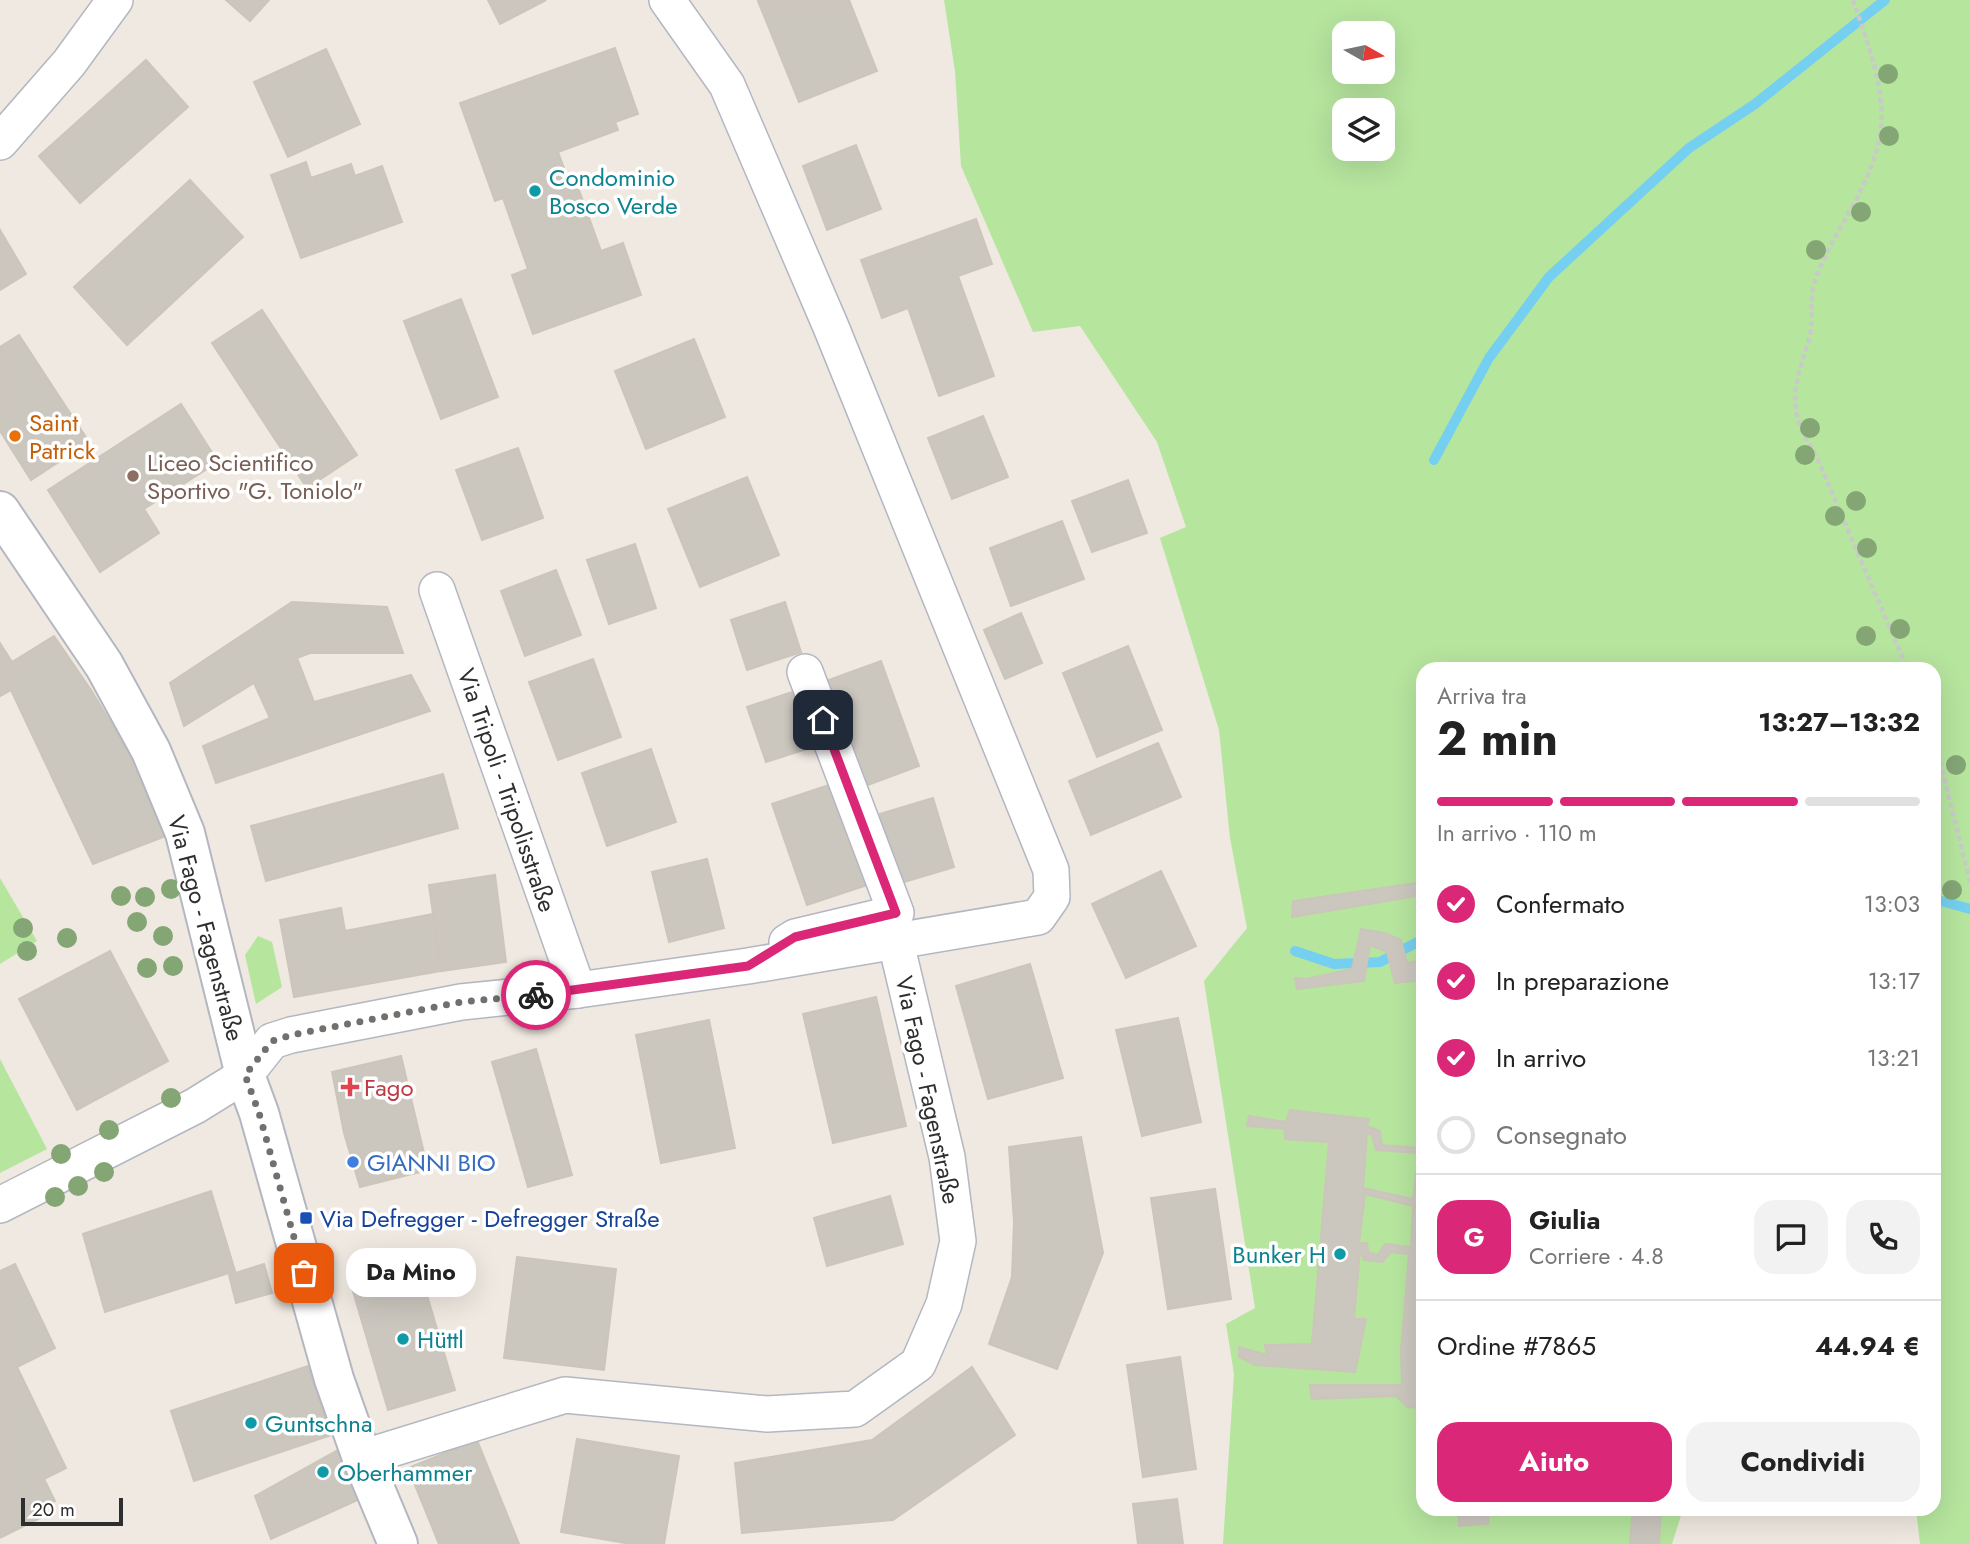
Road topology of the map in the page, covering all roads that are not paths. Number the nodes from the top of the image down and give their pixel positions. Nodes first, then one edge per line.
1 (115, 0) edge
2 (667, 0) edge
3 (0, 142) edge
4 (0, 512) edge
5 (436, 590) dead end
6 (805, 672) dead end
7 (896, 943) junction
8 (748, 966) junction
9 (578, 990) junction
10 (245, 1075) junction
11 (0, 1205) edge
12 (362, 1458) junction
13 (398, 1544) edge

1 - 3 street
2 - 7 street
4 - 10 street, Via Fago - Fagenstraße
5 - 9 street, Via Tripoli - Tripolisstraße
6 - 8 street
7 - 8 street
7 - 12 street, Via Fago - Fagenstraße
8 - 9 street
9 - 10 street
10 - 11 street
10 - 12 street, Via Fago - Fagenstraße
12 - 13 street, Via Fago - Fagenstraße

